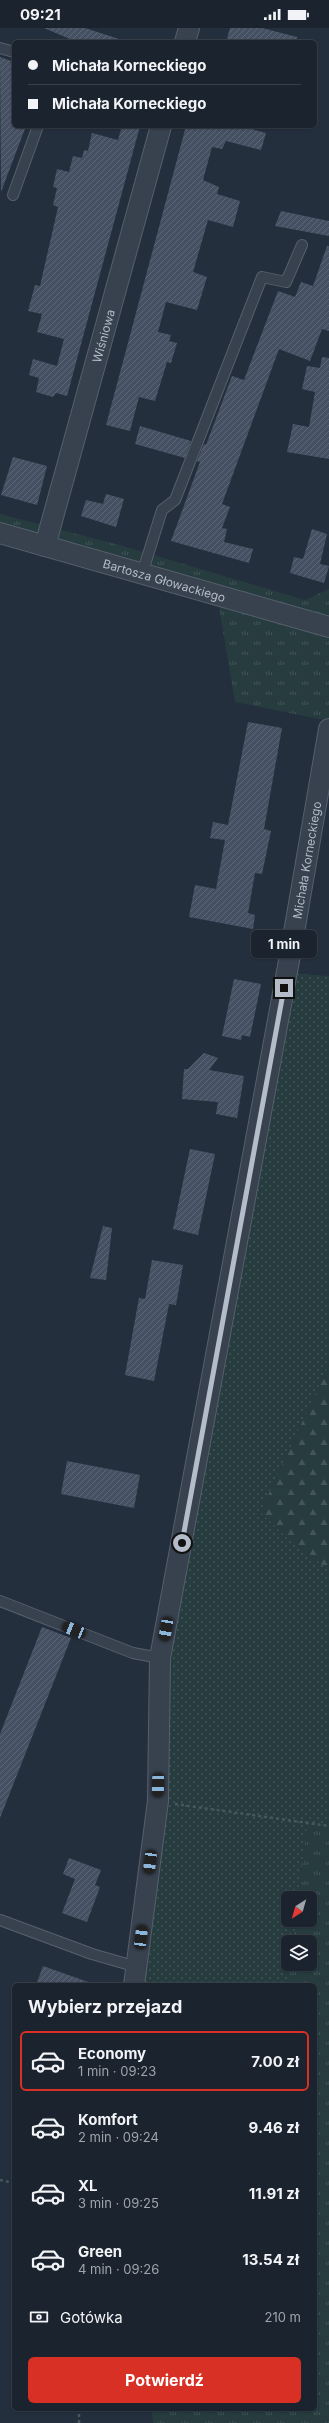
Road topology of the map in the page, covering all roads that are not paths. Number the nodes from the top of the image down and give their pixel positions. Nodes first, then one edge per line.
1 (189, 28) edge
2 (186, 40) edge
3 (0, 48) edge
4 (12, 51) edge
5 (37, 128) edge
6 (161, 128) edge
7 (13, 195) dead end
8 (302, 245) dead end
9 (0, 534) edge
10 (45, 546) junction
11 (142, 574) junction
12 (329, 627) edge
13 (329, 729) edge
14 (0, 1601) edge
15 (160, 1658) junction
16 (0, 1920) edge
17 (135, 1976) edge

1 - 2 street
3 - 4 lane
5 - 7 lane
6 - 10 street, Wiśniowa
8 - 11 lane
9 - 10 street, Bartosza Głowackiego
10 - 11 street, Bartosza Głowackiego
11 - 12 street, Bartosza Głowackiego
13 - 15 street, Michała Korneckiego
14 - 15 lane
15 - 17 street, Michała Korneckiego
16 - 17 lane

